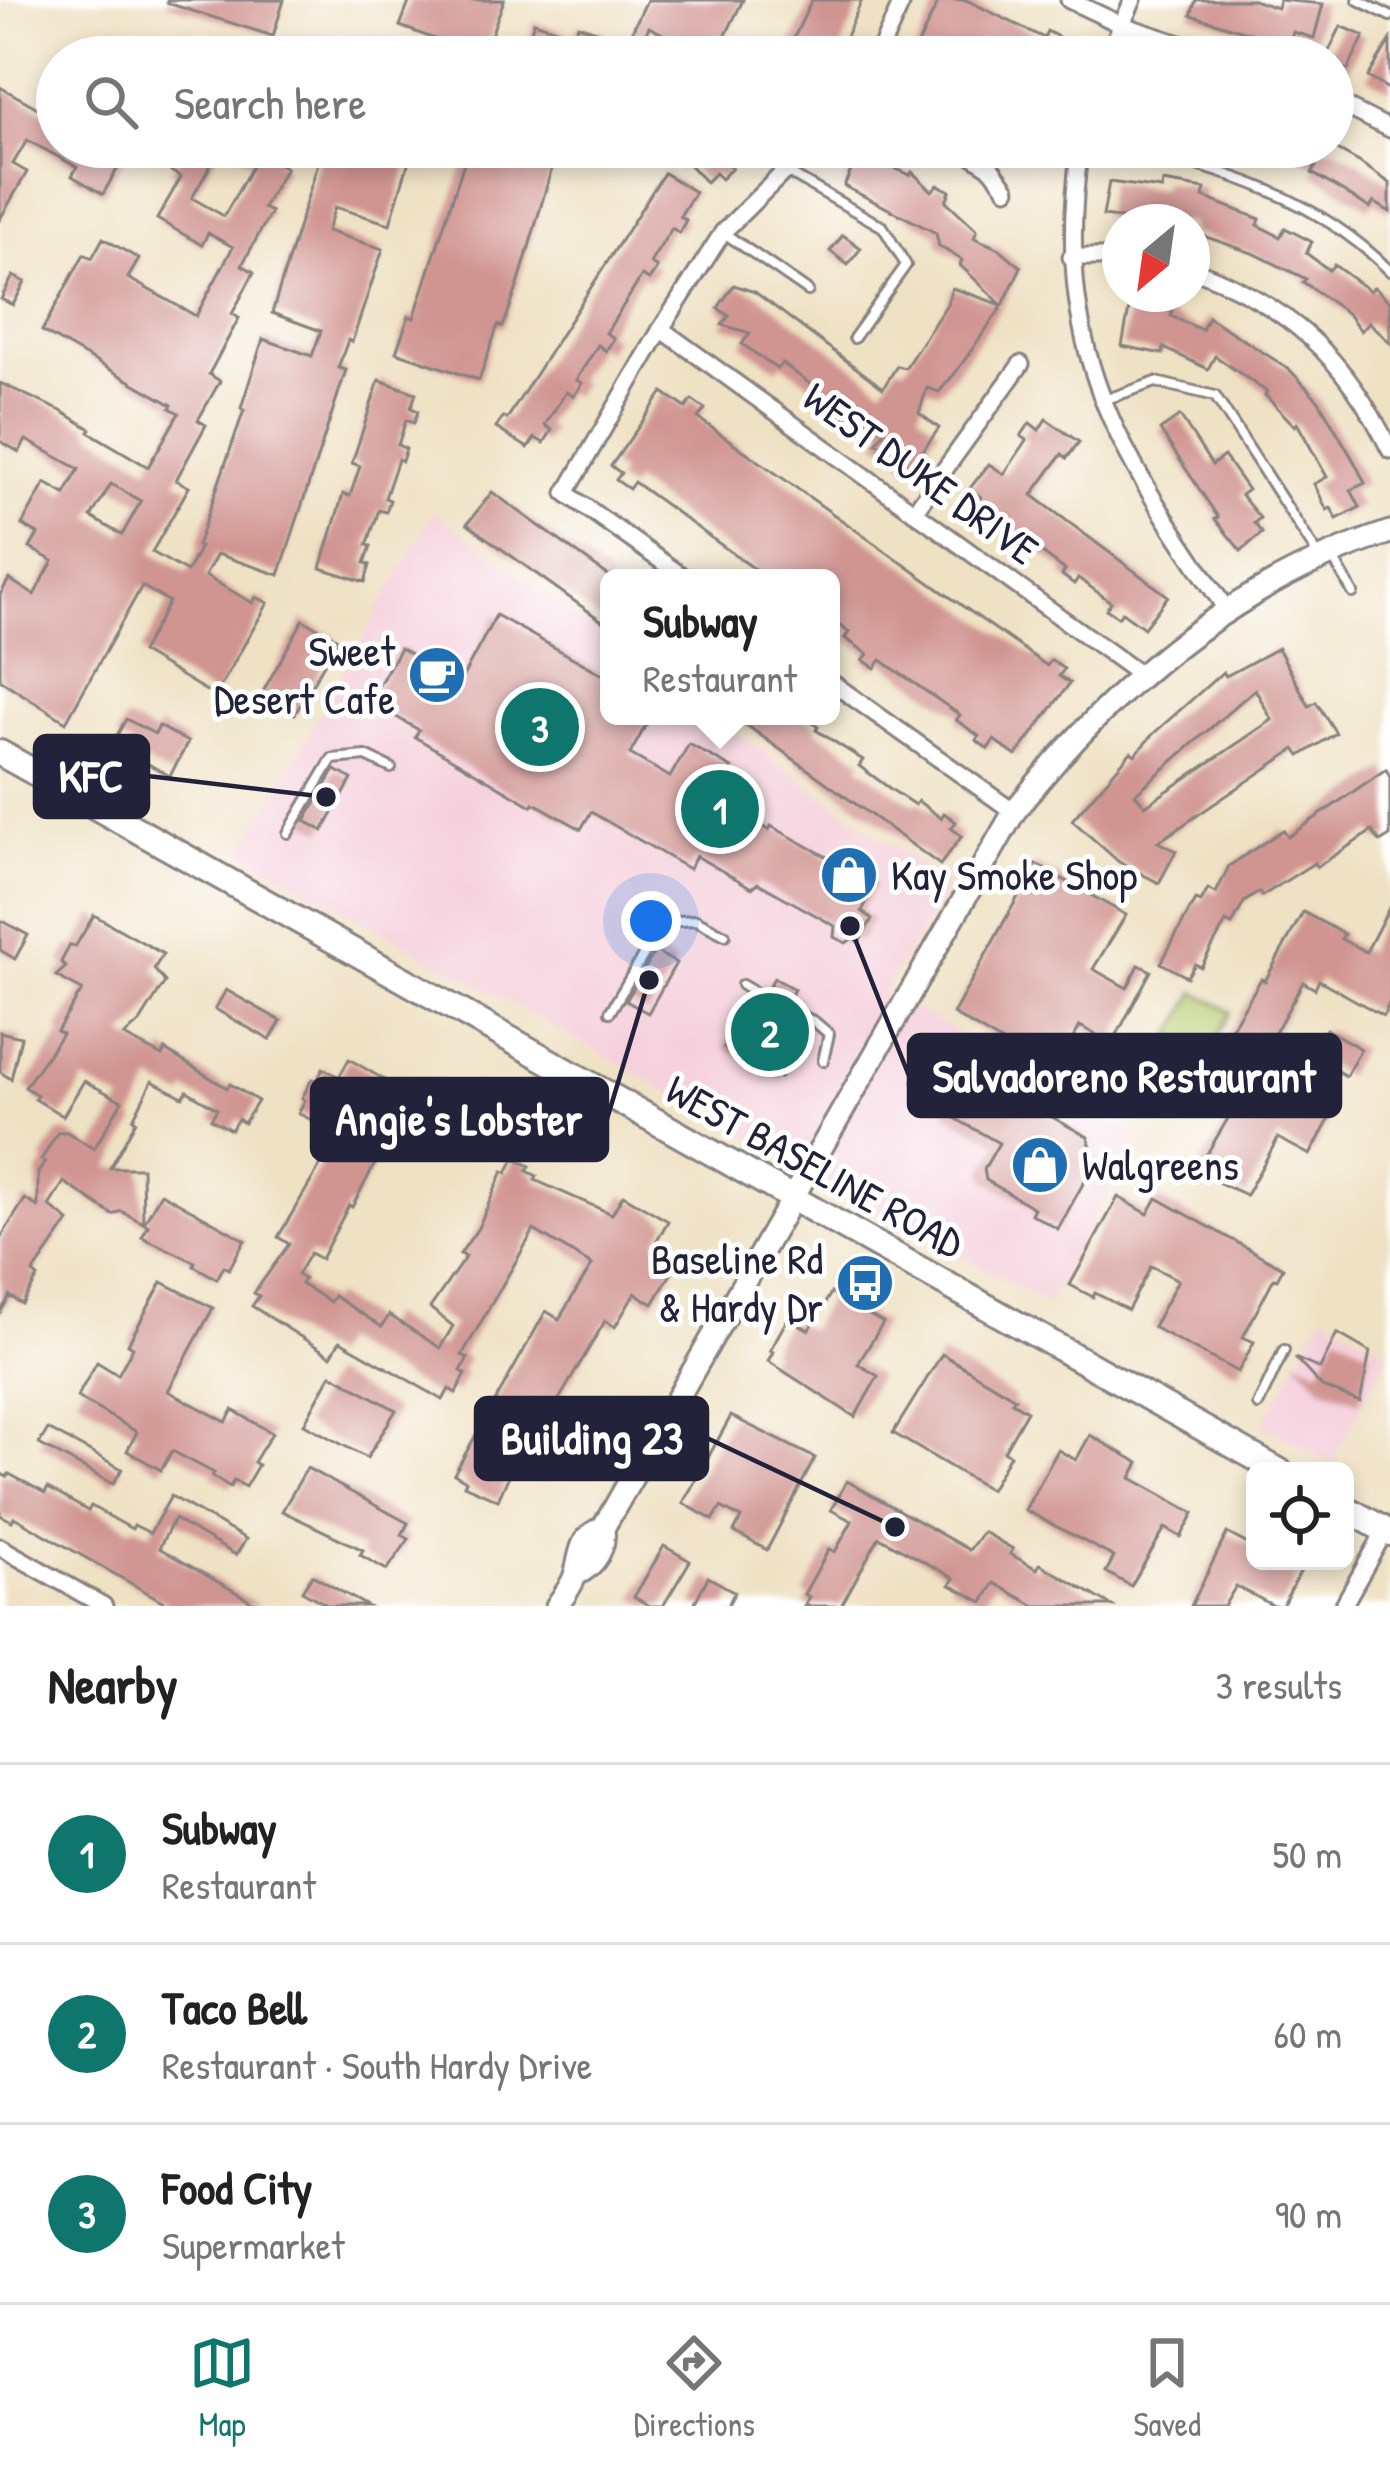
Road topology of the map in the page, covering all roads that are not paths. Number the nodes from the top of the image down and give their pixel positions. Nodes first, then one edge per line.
1 (903, 0) edge
2 (1069, 0) edge
3 (1133, 0) edge
4 (1358, 0) edge
5 (1390, 16) edge
6 (1122, 25) junction
7 (887, 36) edge
8 (1117, 36) edge
9 (1156, 36) edge
10 (1354, 111) edge
11 (1390, 129) edge
12 (990, 168) edge
13 (1078, 168) edge
14 (1215, 168) edge
15 (784, 170) joint
16 (1007, 189) dead end
17 (723, 232) junction
18 (1071, 256) junction
19 (1102, 257) edge
20 (1390, 271) edge
21 (1210, 275) edge
22 (808, 291) dead end
23 (661, 329) junction
24 (854, 338) dead end
25 (1022, 364) dead end
26 (1102, 401) junction
27 (1390, 450) edge
28 (914, 512) junction
29 (1390, 532) edge
30 (1326, 557) junction
31 (672, 569) edge
32 (1353, 593) dead end
33 (1226, 609) junction
34 (1139, 674) junction
35 (840, 688) edge
36 (0, 753) edge
37 (391, 768) dead end
38 (1014, 812) junction
39 (288, 833) dead end
40 (725, 935) dead end
41 (742, 985) dead end
42 (763, 997) dead end
43 (784, 1008) dead end
44 (610, 1012) dead end
45 (823, 1061) dead end
46 (794, 1199) junction
47 (1284, 1350) dead end
48 (1258, 1405) dead end
49 (1263, 1462) edge
50 (1354, 1513) edge
51 (1388, 1532) edge
52 (0, 1546) edge
53 (104, 1606) edge
54 (557, 1606) edge
55 (1342, 1606) edge

1 - 7 street
2 - 6 street
3 - 6 street
4 - 5 lane
6 - 8 street
6 - 9 street
10 - 11 street
12 - 16 street
13 - 18 street
14 - 20 lane
15 - 17 street
15 - 24 lane
17 - 22 lane
17 - 23 street
18 - 19 street
18 - 26 street
21 - 27 street
23 - 28 street, WEST DUKE DRIVE
23 - 31 street
25 - 28 street
26 - 30 lane
26 - 33 street
28 - 34 street, WEST DUKE DRIVE
29 - 30 street
30 - 32 lane
30 - 33 street
33 - 34 street
34 - 38 street
35 - 38 street
36 - 46 main road, WEST BASELINE ROAD
37 - 39 lane
38 - 46 street
40 - 44 lane
41 - 42 lane
43 - 45 lane
46 - 49 main road, WEST BASELINE ROAD
46 - 54 street
47 - 48 lane
50 - 51 main road
51 - 55 street
52 - 53 street

